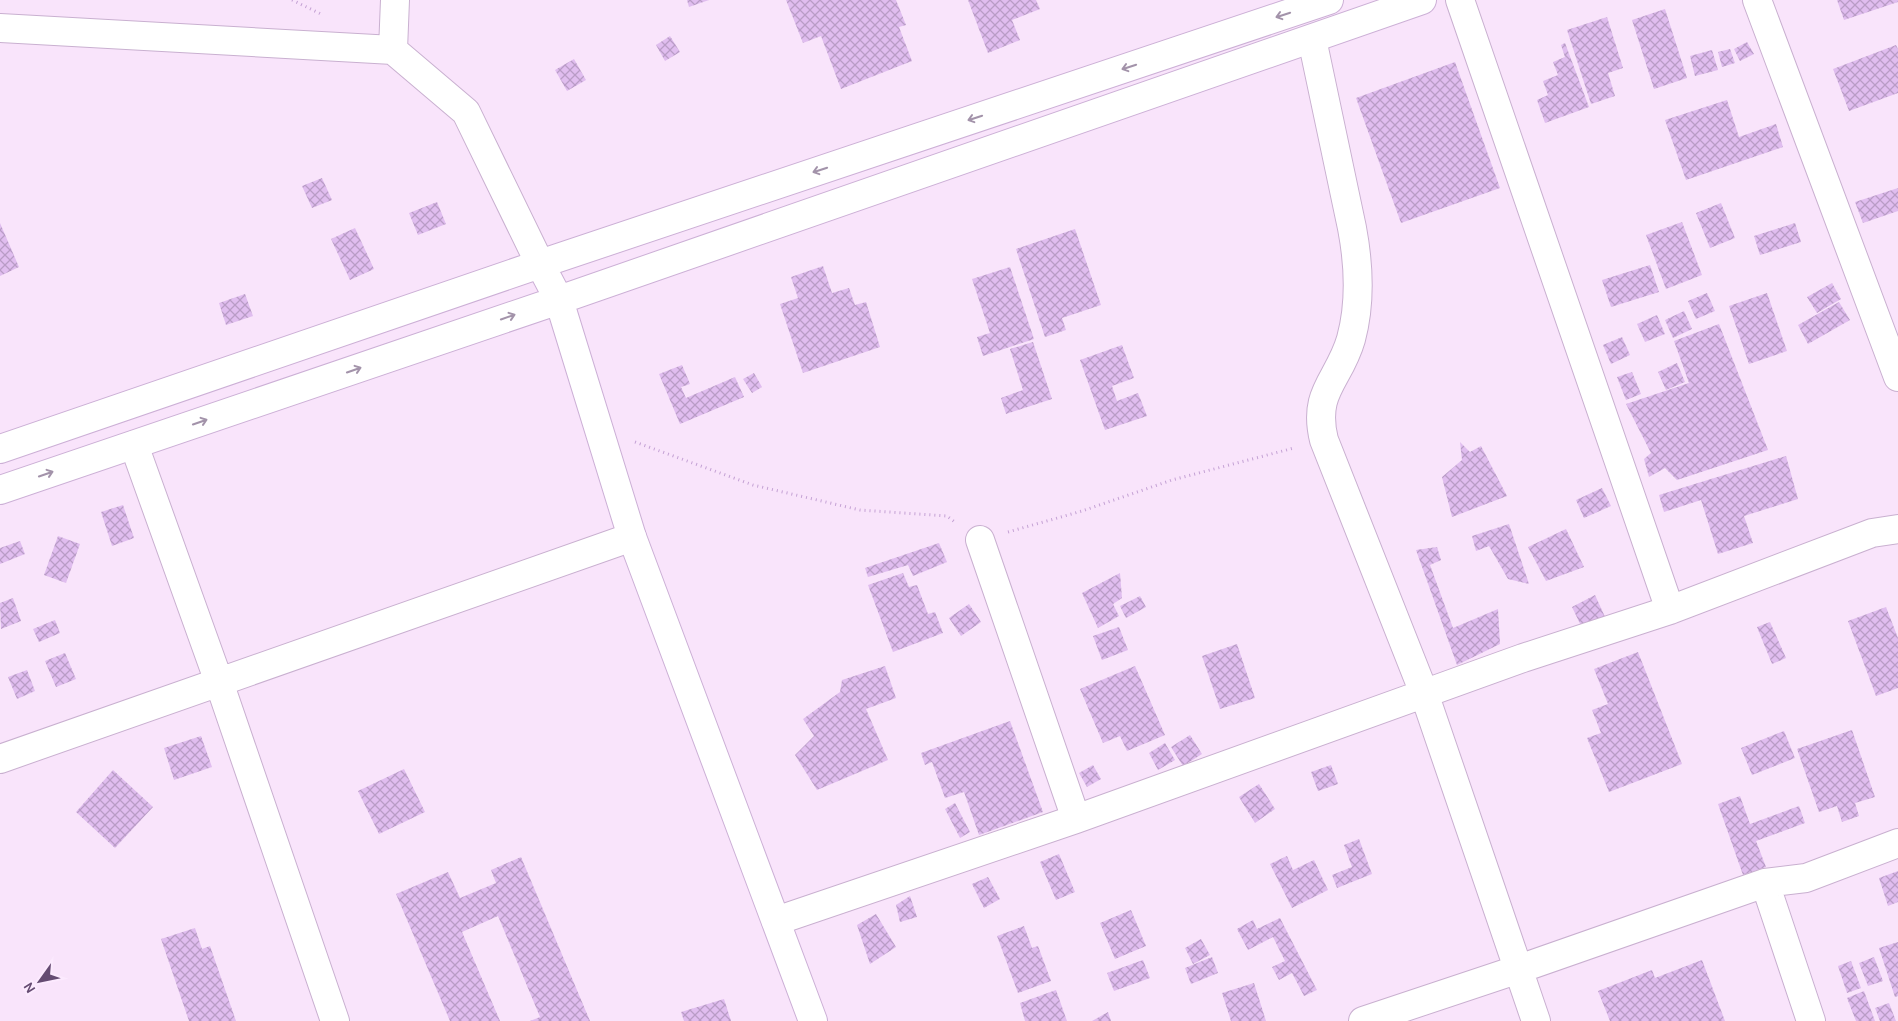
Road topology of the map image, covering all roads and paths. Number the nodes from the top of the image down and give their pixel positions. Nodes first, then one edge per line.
1 (395, 0) edge
2 (1329, 0) edge
3 (1422, 0) edge
4 (1460, 0) edge
5 (1757, 0) edge
6 (0, 28) edge
7 (1312, 39) junction
8 (393, 50) junction
9 (540, 264) junction
10 (559, 300) junction
11 (1898, 378) edge
12 (599, 429) junction
13 (1324, 440) junction
14 (134, 445) junction
15 (0, 449) edge
16 (0, 490) edge
17 (1898, 529) edge
18 (632, 537) junction
19 (980, 540) junction
20 (1670, 610) junction
21 (219, 682) junction
22 (1424, 693) junction
23 (0, 759) edge
24 (1076, 819) junction
25 (1898, 843) edge
26 (1765, 884) junction
27 (776, 921) junction
28 (1519, 969) junction
29 (335, 1021) edge
30 (813, 1021) edge
31 (1363, 1021) edge
32 (1536, 1021) edge
33 (1810, 1021) edge

1 - 8 street
2 -> 9 street
3 - 7 street
4 - 20 street
5 - 11 street
6 - 8 street
7 - 10 street
7 - 13 street
8 - 9 street
9 - 10 street
9 - 15 street
10 - 12 street
14 -> 10 street
12 - 18 street
12 - 19 path
13 - 19 path
13 - 22 street
16 -> 14 street
14 - 21 street
17 - 20 street
18 - 21 street
18 - 27 street
19 - 24 street
20 - 22 street
21 - 23 street
21 - 29 street
22 - 24 street
22 - 28 street
24 - 27 street
25 - 26 street
26 - 28 street
26 - 33 street
27 - 30 street
28 - 31 street
28 - 32 street

